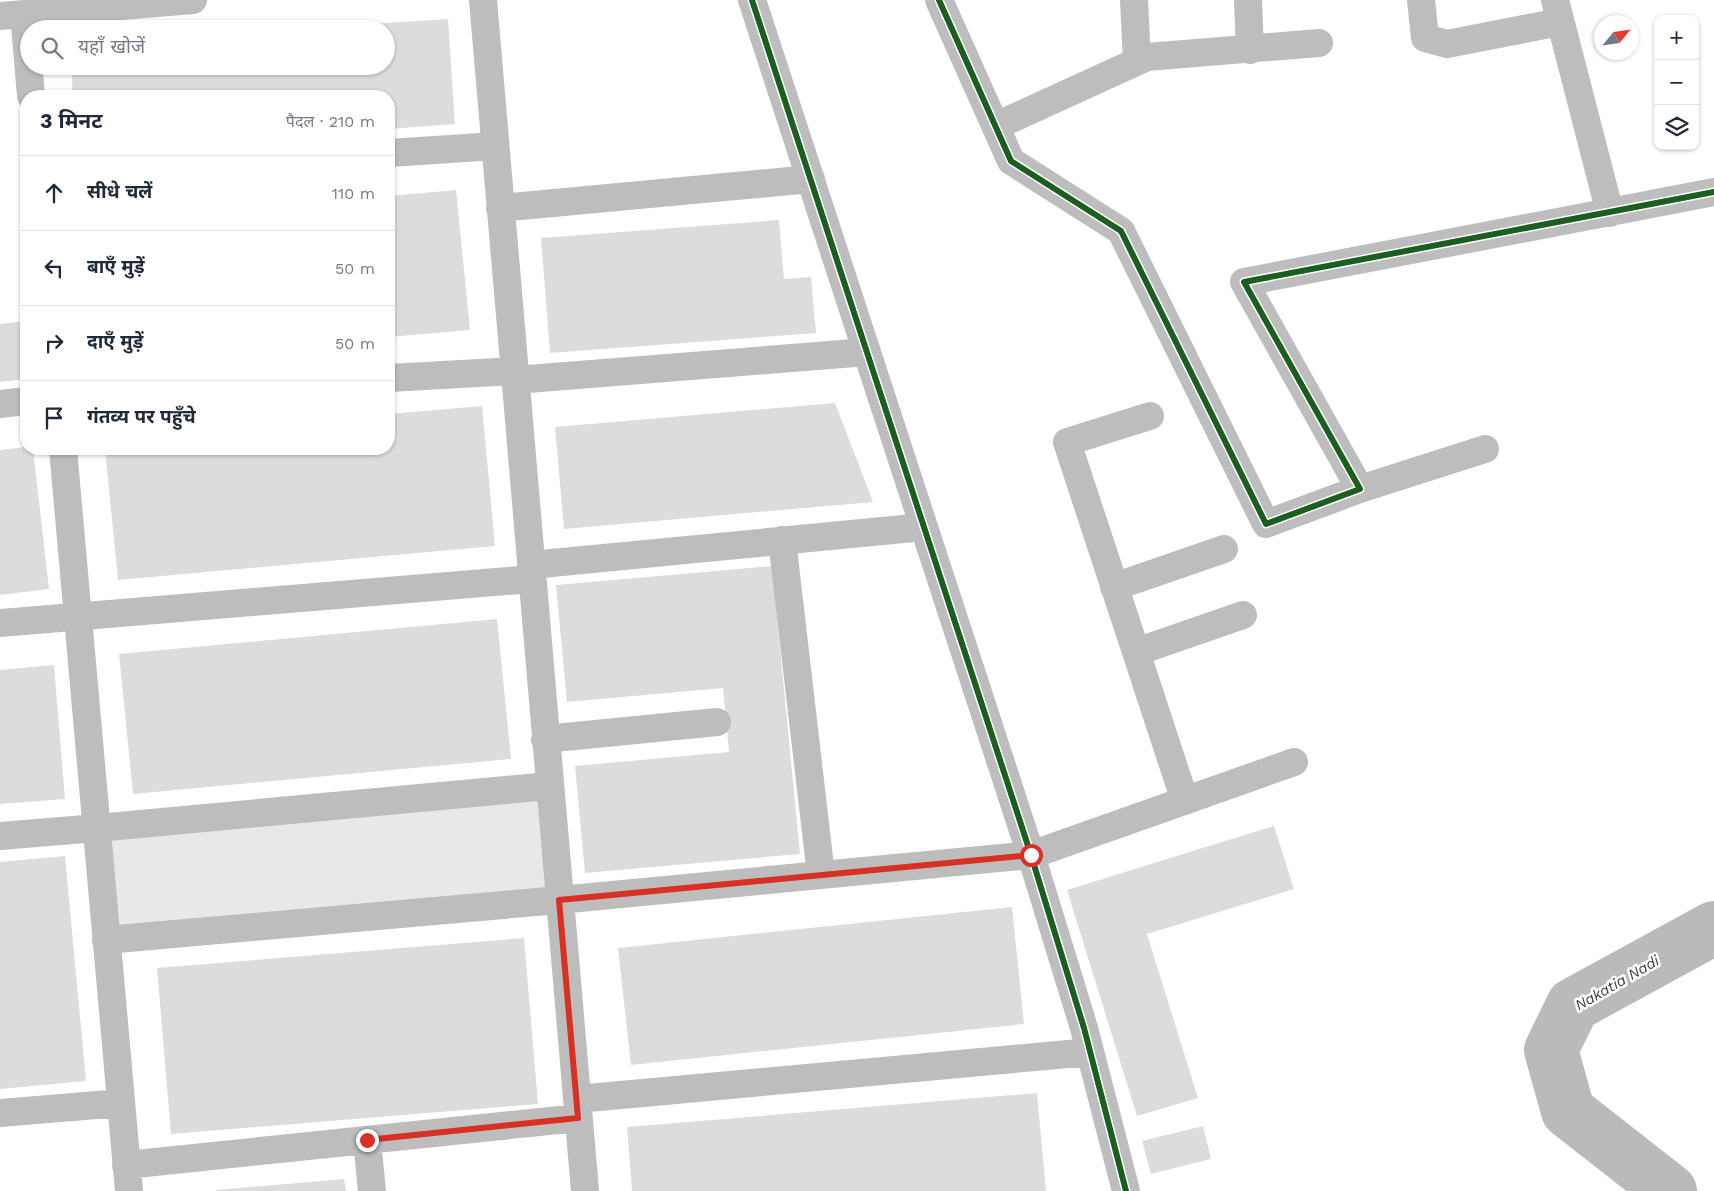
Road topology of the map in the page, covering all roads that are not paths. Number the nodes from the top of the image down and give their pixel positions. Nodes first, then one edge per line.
1 (193, 0) edge
2 (482, 0) edge
3 (752, 0) edge
4 (939, 0) edge
5 (1248, 0) edge
6 (1421, 0) edge
7 (1134, 1) edge
8 (1557, 11) edge
9 (12, 15) edge
10 (1319, 43) dead end
11 (20, 49) edge
12 (1250, 50) junction
13 (1137, 62) junction
14 (26, 75) edge
15 (30, 90) edge
16 (996, 126) junction
17 (495, 146) junction
18 (395, 153) edge
19 (811, 179) junction
20 (1714, 192) edge
21 (500, 208) junction
22 (1610, 212) junction
23 (867, 352) junction
24 (514, 375) junction
25 (395, 378) edge
26 (20, 402) edge
27 (0, 404) edge
28 (1150, 416) dead end
29 (1485, 449) dead end
30 (63, 455) edge
31 (1360, 488) junction
32 (924, 527) junction
33 (782, 540) junction
34 (1224, 549) dead end
35 (531, 572) junction
36 (1114, 587) junction
37 (1243, 615) dead end
38 (77, 616) junction
39 (0, 623) edge
40 (1136, 652) junction
41 (717, 722) dead end
42 (545, 739) junction
43 (1294, 762) dead end
44 (549, 786) junction
45 (1185, 800) junction
46 (96, 828) junction
47 (0, 836) edge
48 (1031, 855) junction
49 (821, 875) junction
50 (559, 900) junction
51 (106, 940) junction
52 (1090, 1052) junction
53 (121, 1103) junction
54 (577, 1109) junction
55 (0, 1113) edge
56 (367, 1140) junction
57 (128, 1178) edge
58 (372, 1191) edge
59 (584, 1191) edge
60 (1126, 1191) edge

1 - 9 street
2 - 17 street
3 - 19 street
4 - 16 street
5 - 12 street
6 - 8 street
7 - 13 street
8 - 22 street
9 - 11 street
10 - 12 street
12 - 13 street
13 - 16 street
14 - 15 street
16 - 31 street
17 - 18 street
17 - 21 street
19 - 21 street
19 - 23 street
20 - 22 street
21 - 24 street
22 - 31 street
23 - 24 street
23 - 32 street
24 - 25 street
24 - 35 street
26 - 27 street
28 - 36 street
29 - 31 street
30 - 38 street
32 - 33 street
32 - 48 street
33 - 35 street
33 - 49 street
34 - 36 street
35 - 38 street
35 - 42 street
36 - 40 street
37 - 40 street
38 - 39 street
38 - 46 street
40 - 45 street
41 - 42 street
42 - 44 street
43 - 45 street
44 - 46 street
44 - 50 street
45 - 48 street
46 - 47 street
46 - 51 street
48 - 49 street
48 - 52 street
49 - 50 street
50 - 51 street
50 - 54 street
51 - 53 street
52 - 54 street
52 - 60 street
53 - 55 street
53 - 57 street
54 - 56 street
54 - 59 street
56 - 57 street
56 - 58 street

